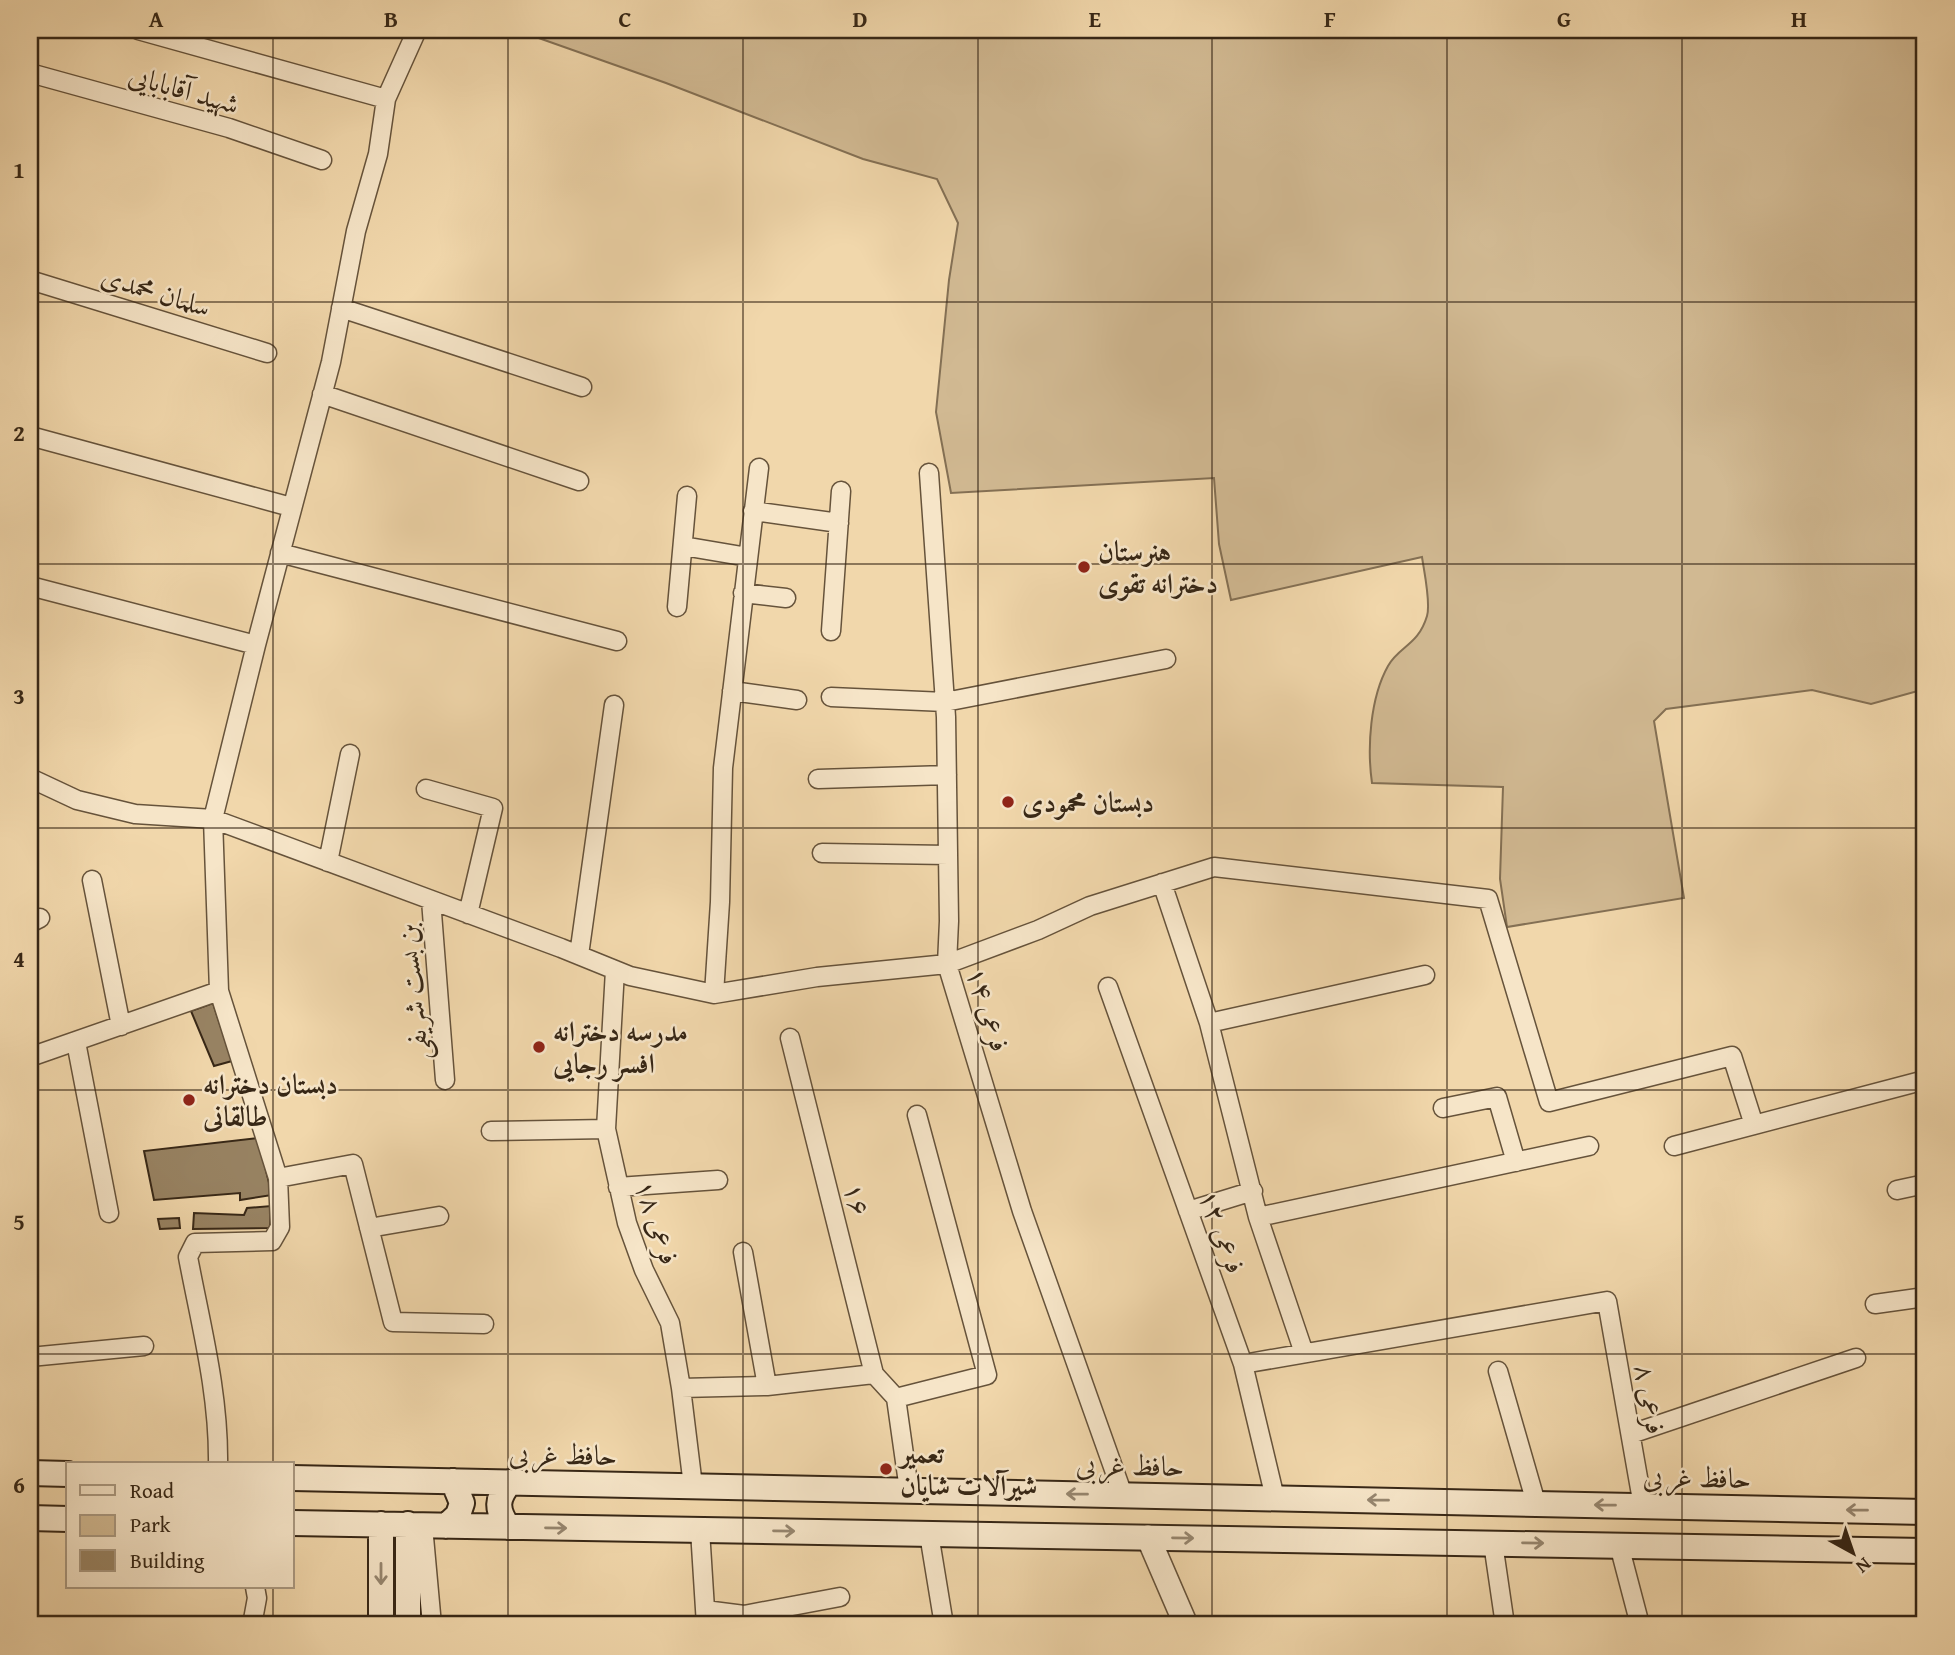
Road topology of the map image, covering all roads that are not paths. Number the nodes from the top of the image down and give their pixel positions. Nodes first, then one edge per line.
1 (138, 30) edge
2 (417, 30) edge
3 (30, 73) edge
4 (386, 99) junction
5 (322, 160) dead end
6 (30, 280) edge
7 (341, 308) junction
8 (267, 353) dead end
9 (582, 387) dead end
10 (322, 394) junction
11 (30, 436) edge
12 (759, 468) dead end
13 (929, 473) dead end
14 (579, 481) dead end
15 (841, 491) dead end
16 (687, 496) dead end
17 (291, 507) junction
18 (753, 511) junction
19 (839, 523) junction
20 (683, 546) junction
21 (280, 553) junction
22 (748, 557) junction
23 (30, 586) edge
24 (743, 593) junction
25 (786, 598) dead end
26 (677, 607) dead end
27 (831, 631) dead end
28 (617, 641) dead end
29 (256, 645) junction
30 (1166, 659) dead end
31 (732, 691) junction
32 (831, 697) dead end
33 (797, 700) dead end
34 (945, 702) junction
35 (614, 705) dead end
36 (350, 754) dead end
37 (947, 775) junction
38 (30, 778) edge
39 (818, 779) dead end
40 (426, 789) dead end
41 (212, 818) junction
42 (822, 853) dead end
43 (948, 855) junction
44 (328, 862) junction
45 (92, 880) dead end
46 (1162, 883) junction
47 (431, 900) junction
48 (468, 914) junction
49 (579, 955) junction
50 (947, 964) junction
51 (615, 970) junction
52 (1425, 975) dead end
53 (1108, 987) dead end
54 (219, 991) junction
55 (714, 994) junction
56 (1209, 1023) junction
57 (121, 1026) junction
58 (790, 1038) dead end
59 (76, 1042) junction
60 (30, 1057) edge
61 (445, 1080) dead end
62 (1925, 1080) edge
63 (1443, 1108) dead end
64 (917, 1115) dead end
65 (1754, 1125) junction
66 (606, 1129) junction
67 (491, 1131) dead end
68 (1590, 1146) dead end
69 (1674, 1146) dead end
70 (1516, 1162) junction
71 (278, 1178) junction
72 (718, 1180) dead end
73 (1925, 1184) edge
74 (618, 1187) junction
75 (1897, 1190) dead end
76 (1253, 1191) junction
77 (1188, 1211) junction
78 (108, 1213) dead end
79 (439, 1216) dead end
80 (1258, 1217) junction
81 (369, 1228) junction
82 (743, 1252) dead end
83 (1925, 1297) edge
84 (1875, 1304) dead end
85 (484, 1324) dead end
86 (144, 1346) dead end
87 (1304, 1353) junction
88 (30, 1357) edge
89 (1856, 1357) dead end
90 (1243, 1364) junction
91 (1498, 1371) dead end
92 (767, 1386) junction
93 (885, 1386) junction
94 (681, 1388) junction
95 (1630, 1434) junction
96 (218, 1462) edge
97 (30, 1473) edge
98 (66, 1474) edge
99 (294, 1478) edge
100 (453, 1481) junction
101 (510, 1482) junction
102 (693, 1486) junction
103 (909, 1490) junction
104 (1123, 1495) junction
105 (1275, 1498) junction
106 (1450, 1502) junction
107 (1536, 1503) junction
108 (1643, 1506) junction
109 (1925, 1511) edge
110 (30, 1518) edge
111 (66, 1519) edge
112 (294, 1522) edge
113 (381, 1524) junction
114 (425, 1525) junction
115 (508, 1527) junction
116 (700, 1530) junction
117 (929, 1534) junction
118 (1148, 1537) junction
119 (1446, 1542) junction
120 (1493, 1543) junction
121 (1619, 1545) junction
122 (1925, 1551) edge
123 (255, 1588) edge
124 (840, 1597) dead end
125 (706, 1618) edge
126 (252, 1625) edge
127 (381, 1625) edge
128 (408, 1625) edge
129 (432, 1625) edge
130 (944, 1625) edge
131 (1186, 1625) edge
132 (1504, 1625) edge
133 (1640, 1625) edge

1 - 4 street
2 - 4 street
3 - 5 street, شهید آقابابایی
4 - 7 street
6 - 8 street, سلمان محمدی
7 - 9 street
7 - 10 street
10 - 14 street
10 - 17 street
11 - 17 street
12 - 18 street
13 - 34 street, فرعی ۱۴
15 - 19 street
16 - 20 street
17 - 21 street
18 - 19 street
18 - 22 street
19 - 27 street
20 - 22 street
20 - 26 street
21 - 28 street
21 - 29 street
22 - 24 street
23 - 29 street
24 - 25 street
24 - 31 street
29 - 41 street
30 - 34 street
31 - 33 street
31 - 55 street
32 - 34 street
34 - 37 street, فرعی ۱۴
35 - 49 street
36 - 44 street
37 - 39 street
37 - 43 street, فرعی ۱۴
38 - 41 street
40 - 48 street
41 - 44 street
41 - 54 street
42 - 43 street
43 - 50 street, فرعی ۱۴
44 - 47 street
45 - 57 street
46 - 50 street
46 - 56 street
46 - 65 street
47 - 48 street
47 - 61 street, بن بست شریفی
48 - 49 street
49 - 51 street
50 - 55 street
50 - 104 street, فرعی ۱۴
51 - 55 street
51 - 66 street, فرعی ۱۸
52 - 56 street
53 - 77 street, فرعی ۱۲
54 - 57 street
54 - 71 street
56 - 76 street
57 - 59 street
58 - 93 street, ۱۶
59 - 60 street
59 - 78 street
62 - 65 street
63 - 70 street
64 - 93 street
65 - 69 street
66 - 67 street
66 - 74 street, فرعی ۱۸
68 - 70 street
70 - 80 street
71 - 81 street
71 - 96 street
72 - 74 street
73 - 75 street
74 - 94 street, فرعی ۱۸
76 - 77 street
76 - 80 street
77 - 90 street, فرعی ۱۲
79 - 81 street
80 - 87 street
81 - 85 street
82 - 92 street
83 - 84 street
86 - 88 street
87 - 90 street
87 - 95 street, فرعی ۸
89 - 95 street
90 - 105 street, فرعی ۱۲
91 - 107 street
92 - 93 street
92 - 94 street
93 - 103 street, ۱۶
94 - 102 street, فرعی ۱۸
95 - 108 street, فرعی ۸
97 - 98 main road
99 - 100 main road, حافظ غربی
100 - 101 main road, حافظ غربی
100 - 114 main road
101 - 102 main road, حافظ غربی
101 - 115 main road
102 - 103 main road, حافظ غربی
104 -> 103 main road, حافظ غربی
104 - 105 main road, حافظ غربی
106 -> 105 main road, حافظ غربی
106 - 107 main road, حافظ غربی
106 - 119 main road
108 -> 107 main road, حافظ غربی
109 -> 108 main road, حافظ غربی
110 - 111 main road
112 - 113 main road
113 - 114 main road
113 -> 127 main road
114 - 115 main road
114 - 128 main road
114 - 129 street
115 -> 116 main road
116 -> 117 main road
116 - 125 street
117 - 118 main road
117 - 130 street
118 -> 119 main road
118 - 131 street
119 - 120 main road
120 -> 121 main road
120 - 132 street
121 - 122 main road
121 - 133 street
123 - 126 street
124 - 125 street

